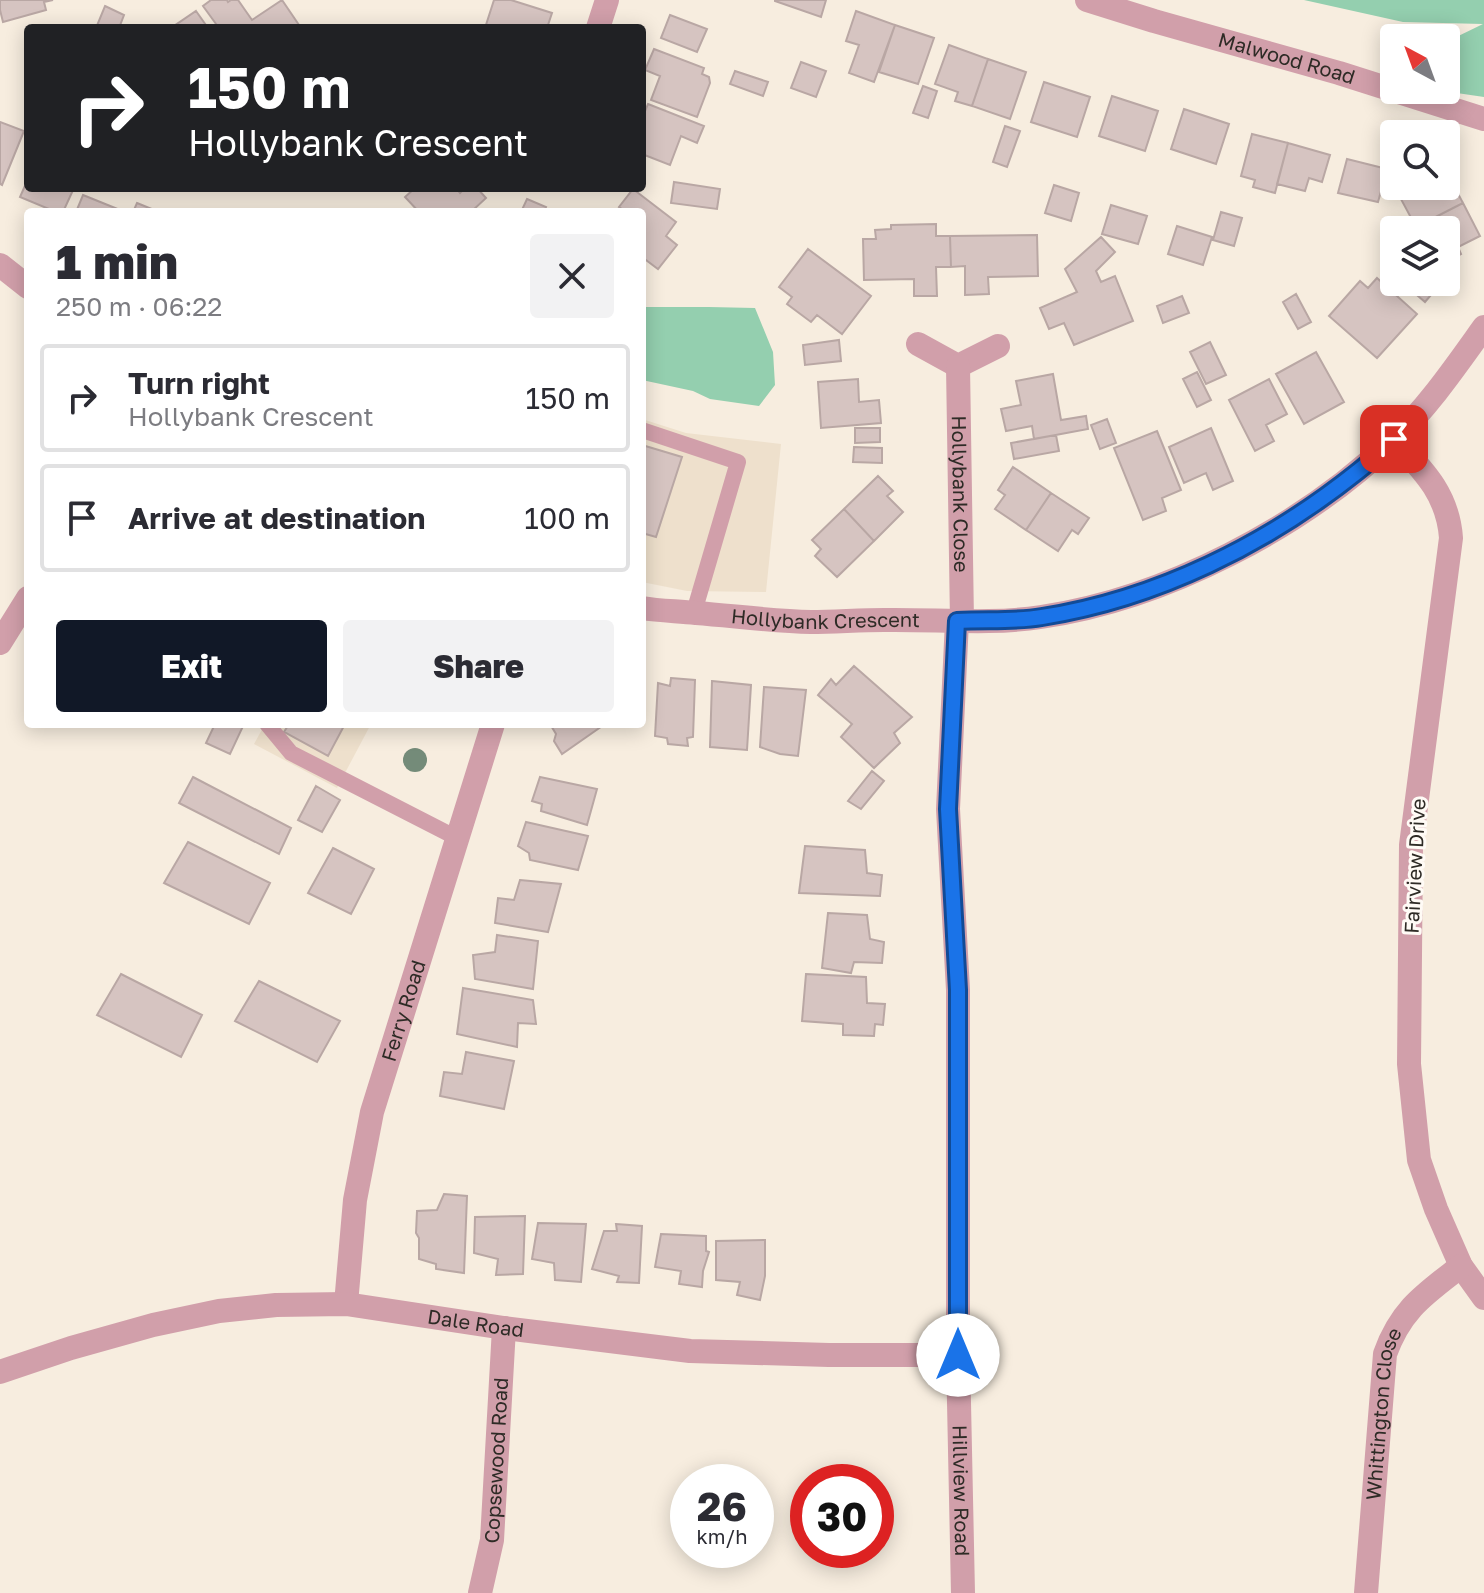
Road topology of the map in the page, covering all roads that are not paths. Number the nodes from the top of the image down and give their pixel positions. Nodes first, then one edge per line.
1 (607, 0) edge
2 (1087, 0) edge
3 (599, 24) edge
4 (1484, 119) edge
5 (0, 265) edge
6 (24, 284) edge
7 (1484, 327) edge
8 (918, 344) dead end
9 (998, 346) dead end
10 (958, 366) junction
11 (646, 431) edge
12 (1394, 439) junction
13 (24, 604) edge
14 (646, 609) edge
15 (694, 612) junction
16 (959, 621) junction
17 (0, 643) edge
18 (270, 728) edge
19 (492, 728) edge
20 (457, 838) junction
21 (1461, 1266) junction
22 (1484, 1298) edge
23 (346, 1304) junction
24 (504, 1328) junction
25 (958, 1355) junction
26 (0, 1372) edge
27 (480, 1593) edge
28 (963, 1593) edge
29 (1366, 1593) edge

1 - 3 street
2 - 4 street, Malwood Road
5 - 6 street
7 - 12 street, Hollybank Crescent
8 - 10 street
9 - 10 street
10 - 16 street, Hollybank Close
11 - 15 lane
12 - 16 street, Hollybank Crescent
12 - 21 street, Fairview Drive
13 - 17 street
14 - 15 street, Hollybank Crescent
15 - 16 street, Hollybank Crescent
16 - 25 street, Hillview Road
18 - 20 lane
19 - 20 street, Ferry Road
20 - 23 street, Ferry Road
21 - 22 street, Fairview Drive
21 - 29 street, Whittington Close
23 - 24 street, Dale Road
23 - 26 street, Dale Road
24 - 25 street, Dale Road
24 - 27 street, Copsewood Road
25 - 28 street, Hillview Road

